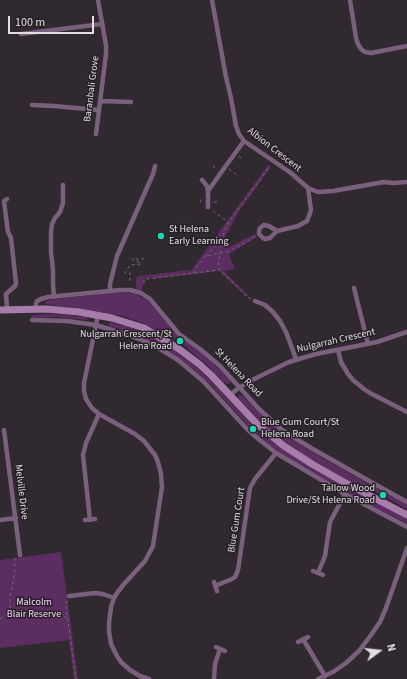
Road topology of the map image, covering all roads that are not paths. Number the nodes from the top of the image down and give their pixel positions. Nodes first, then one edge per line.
1 (98, 0) edge
2 (212, 0) edge
3 (350, 0) edge
4 (102, 24) junction
5 (21, 34) dead end
6 (407, 46) edge
7 (101, 101) junction
8 (131, 102) dead end
9 (32, 106) dead end
10 (98, 110) junction
11 (96, 134) dead end
12 (244, 141) junction
13 (155, 166) dead end
14 (202, 180) dead end
15 (407, 182) edge
16 (63, 185) dead end
17 (308, 188) junction
18 (208, 191) junction
19 (7, 199) dead end
20 (208, 207) dead end
21 (277, 231) junction
22 (354, 288) dead end
23 (110, 291) junction
24 (54, 297) junction
25 (255, 301) road end
26 (36, 309) junction
27 (3, 310) edge
28 (98, 315) junction
29 (32, 320) dead end
30 (96, 325) junction
31 (407, 332) edge
32 (368, 344) junction
33 (338, 350) junction
34 (296, 360) junction
35 (240, 387) junction
36 (230, 395) junction
37 (407, 412) edge
38 (100, 414) junction
39 (4, 430) dead end
40 (276, 453) junction
41 (345, 494) junction
42 (407, 502) edge
43 (407, 514) edge
44 (16, 518) junction
45 (0, 520) edge
46 (90, 520) dead end
47 (407, 527) edge
48 (407, 548) edge
49 (18, 556) road end
50 (313, 571) dead end
51 (215, 586) dead end
52 (70, 598) road end
53 (114, 598) junction
54 (303, 639) dead end
55 (220, 649) dead end
56 (325, 676) junction
57 (148, 679) edge
58 (214, 679) edge
59 (318, 679) edge

1 - 4 street, Baranbali Grove
2 - 12 street, Albion Crescent
3 - 6 street
4 - 5 street
4 - 7 street, Baranbali Grove
7 - 8 street
7 - 10 street, Baranbali Grove
9 - 10 street
10 - 11 street, Baranbali Grove
12 - 17 street, Albion Crescent
12 - 18 street
13 - 23 street
14 - 18 street
15 - 17 street
16 - 24 street
17 - 21 street
18 - 20 street
19 - 27 street
21 - 21 street
22 - 32 street
23 - 24 street, St Helena Road
23 - 35 street, St Helena Road
24 - 26 street, St Helena Road
25 - 34 street
26 - 27 main road, St Helena Road
26 - 28 main road, St Helena Road
28 - 30 street
28 - 36 main road, St Helena Road
29 - 30 street
30 - 38 street
30 - 40 street
31 - 32 street, Nulgarrah Crescent
32 - 33 street, Nulgarrah Crescent
33 - 34 street, Nulgarrah Crescent
33 - 37 street
34 - 35 street, Nulgarrah Crescent
35 - 36 street, Nulgarrah Crescent
35 - 42 street, St Helena Road
36 - 43 main road, St Helena Road
38 - 46 street
38 - 53 street
39 - 44 street, Melville Drive
40 - 41 street
40 - 51 street, Blue Gum Court
41 - 47 street
41 - 50 street
44 - 45 street
44 - 49 street, Melville Drive
48 - 56 street
52 - 53 street
53 - 57 street
54 - 56 street
55 - 58 street
56 - 59 street

